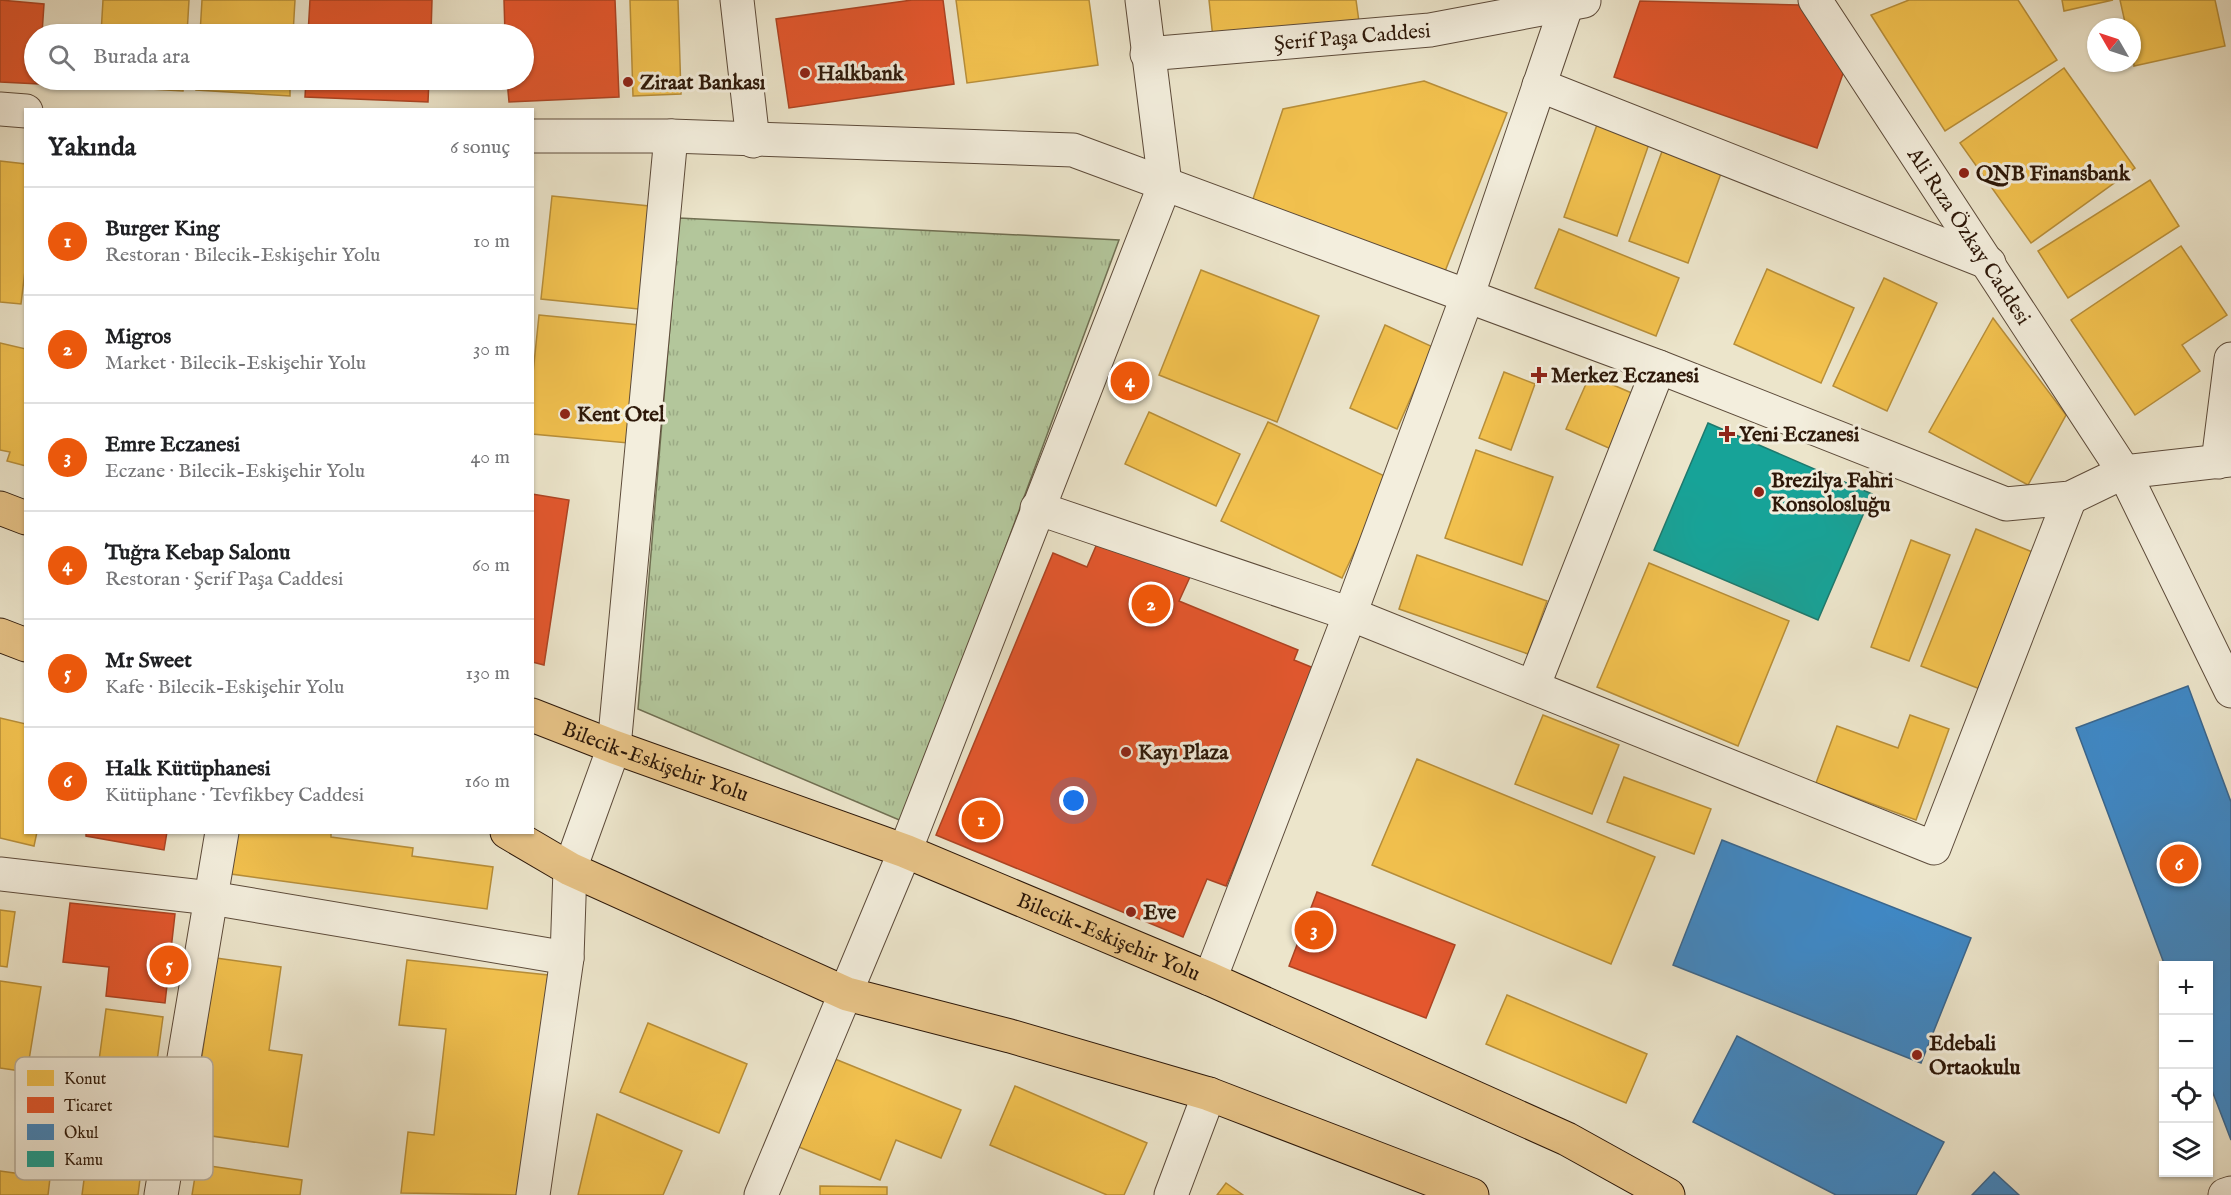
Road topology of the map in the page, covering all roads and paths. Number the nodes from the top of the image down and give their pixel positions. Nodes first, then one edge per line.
1 (737, 0) edge
2 (1142, 0) edge
3 (1815, 0) edge
4 (1578, 2) edge
5 (1147, 54) junction
6 (1539, 85) junction
7 (0, 109) edge
8 (24, 111) edge
9 (534, 136) edge
10 (671, 136) junction
11 (753, 141) junction
12 (1165, 184) junction
13 (1989, 263) junction
14 (1467, 297) junction
15 (2231, 359) edge
16 (1659, 367) junction
17 (2225, 461) edge
18 (2124, 472) junction
19 (2070, 498) junction
20 (0, 508) edge
21 (1037, 508) junction
22 (24, 517) edge
23 (1350, 614) junction
24 (0, 635) edge
25 (24, 644) edge
26 (1533, 687) junction
27 (2231, 691) edge
28 (534, 716) edge
29 (614, 747) junction
30 (222, 834) edge
31 (510, 834) edge
32 (905, 851) junction
33 (570, 869) junction
34 (0, 874) edge
35 (211, 898) junction
36 (567, 958) junction
37 (1210, 979) junction
38 (847, 994) junction
39 (185, 1057) edge
40 (1209, 1094) junction
41 (164, 1180) edge
42 (2231, 1193) edge
43 (162, 1195) edge
44 (533, 1195) edge
45 (761, 1195) edge
46 (1172, 1195) edge
47 (1472, 1195) edge
48 (1668, 1195) edge
49 (2225, 1195) edge

1 - 11 street
2 - 5 street
3 - 13 street, Ali Rıza Özkay Caddesi
4 - 5 street, Şerif Paşa Caddesi
4 - 6 street
5 - 12 street
6 - 13 street
6 - 14 street
7 - 8 street
9 - 10 street
10 - 11 street
10 - 29 street
11 - 12 street
12 - 14 street
12 - 21 street
13 - 18 street, Ali Rıza Özkay Caddesi
14 - 16 street
14 - 23 street
15 - 17 street
16 - 19 street
16 - 26 street
17 - 18 street
18 - 19 street
18 - 27 street, Ali Rıza Özkay Caddesi
19 - 26 street
20 - 22 main road
21 - 23 street
21 - 32 street
23 - 26 street
23 - 37 street
24 - 25 main road
28 - 29 main road, Bilecik-Eskişehir Yolu
29 - 32 main road, Bilecik-Eskişehir Yolu
29 - 33 street
30 - 35 street
31 - 33 main road
32 - 37 main road, Bilecik-Eskişehir Yolu
32 - 38 street
33 - 36 street
33 - 38 main road
34 - 35 street
35 - 36 street
35 - 39 street
36 - 44 street
37 - 48 main road, Bilecik-Eskişehir Yolu
38 - 40 main road
38 - 45 street
40 - 46 street
40 - 47 main road
41 - 43 street
42 - 49 street

